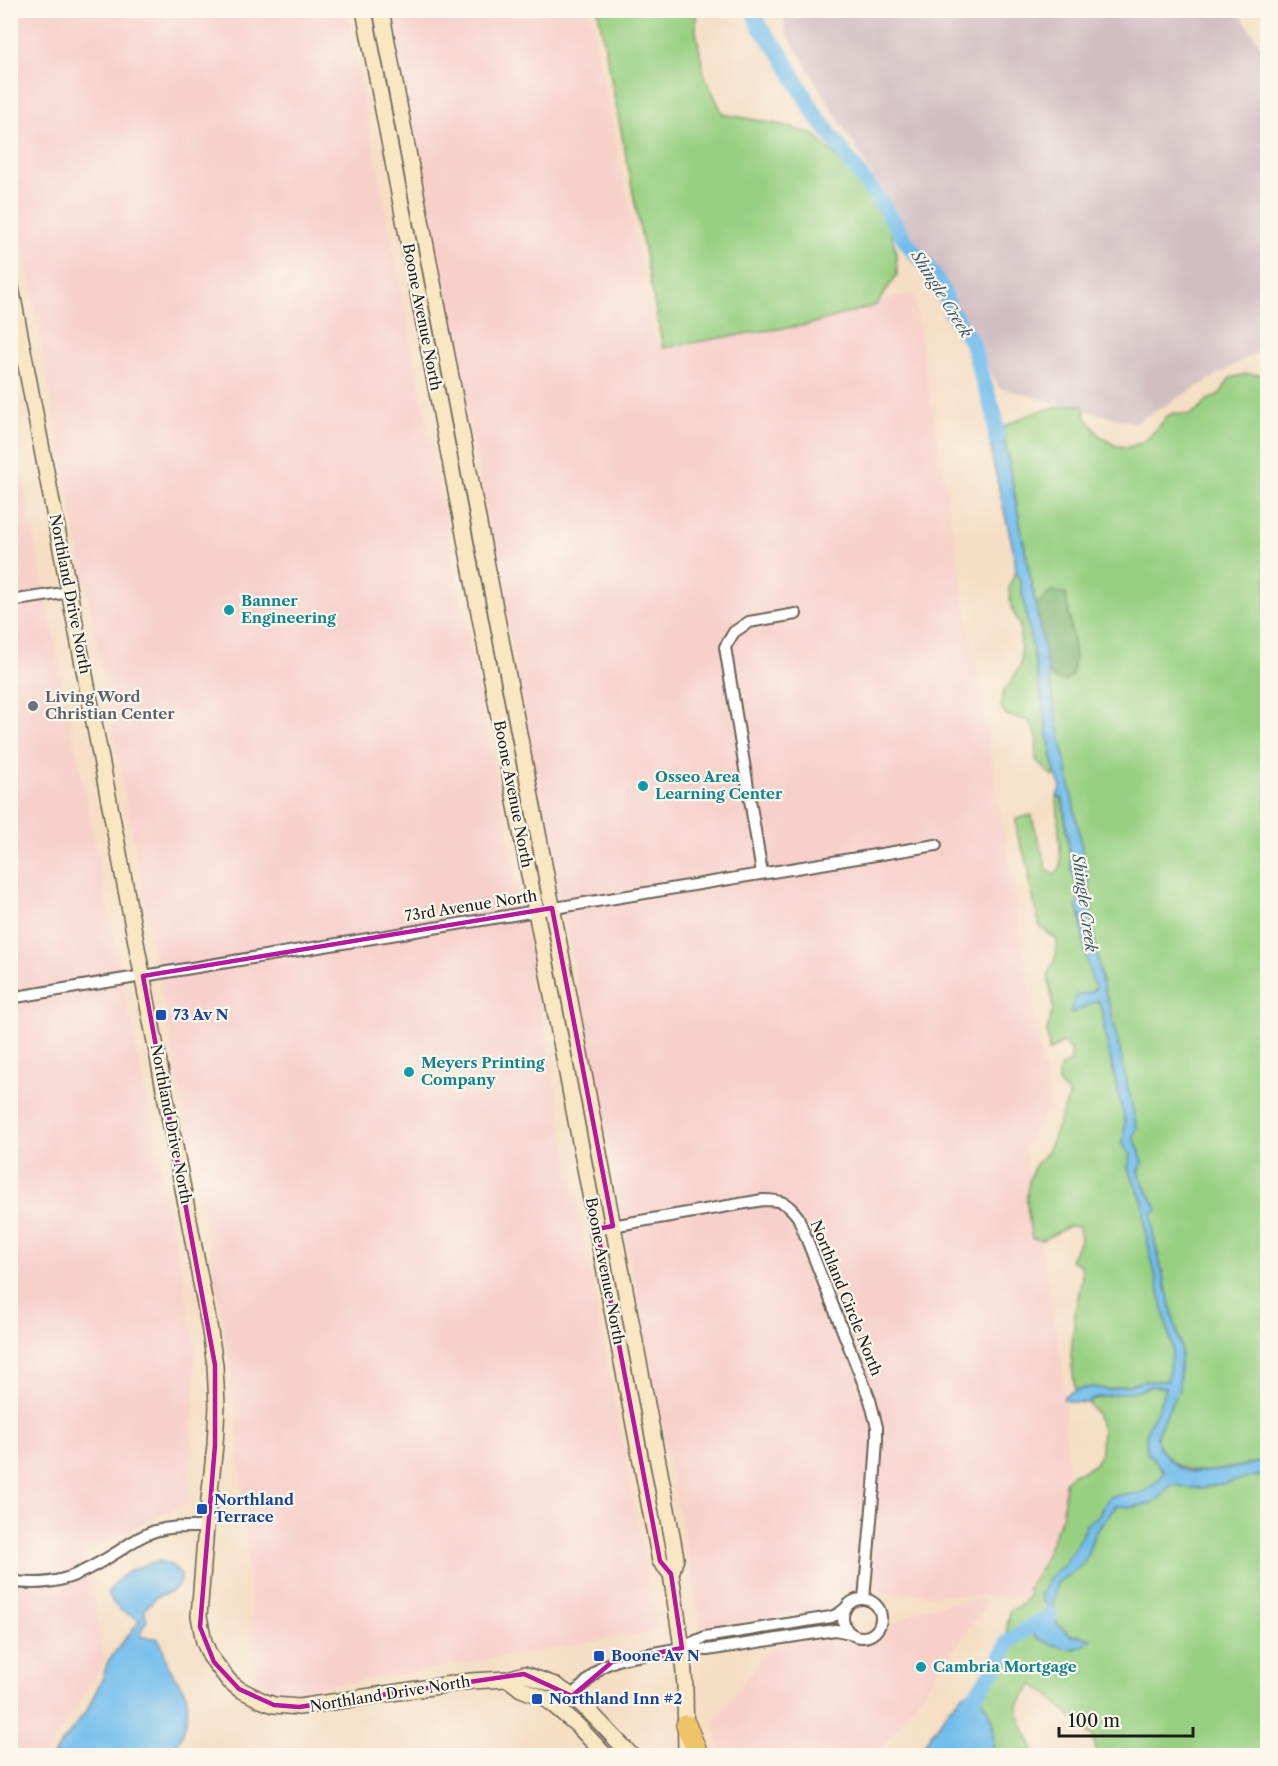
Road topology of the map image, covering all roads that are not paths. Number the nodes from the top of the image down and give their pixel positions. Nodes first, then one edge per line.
1 (363, 10) edge
2 (381, 10) edge
3 (10, 282) edge
4 (70, 592) junction
5 (10, 601) edge
6 (796, 614) dead end
7 (936, 845) dead end
8 (762, 873) junction
9 (552, 908) junction
10 (536, 911) junction
11 (143, 976) junction
12 (10, 998) edge
13 (613, 1226) junction
14 (597, 1229) junction
15 (206, 1527) junction
16 (671, 1574) junction
17 (10, 1581) edge
18 (864, 1599) junction
19 (846, 1608) junction
20 (850, 1633) junction
21 (682, 1648) junction
22 (508, 1679) junction
23 (572, 1696) junction
24 (559, 1710) junction
25 (686, 1725) junction
26 (606, 1755) edge
27 (632, 1755) edge
28 (686, 1755) edge
29 (699, 1755) edge

1 - 10 street, Boone Avenue North
2 - 9 street, Boone Avenue North
3 - 4 street, Northland Drive North
4 - 5 street
4 - 11 street, Northland Drive North
6 - 8 street
7 - 8 street, 73rd Avenue North
8 - 9 street, 73rd Avenue North
9 - 10 street, 73rd Avenue North
9 - 13 street, Boone Avenue North
10 - 11 street, 73rd Avenue North
10 - 14 street, Boone Avenue North
11 - 12 street, 73rd Avenue North
11 - 15 street, Northland Drive North
13 - 14 street, Northland Circle North
13 - 16 street, Boone Avenue North
13 - 18 street, Northland Circle North
14 - 16 street, Boone Avenue North
15 - 17 street
15 - 22 street, Northland Drive North
16 - 21 street, Boone Avenue North
18 - 19 street
18 - 20 street
19 - 20 street
19 - 21 street
20 - 21 street
21 - 23 street
21 - 25 street, Boone Avenue North
22 - 23 street, Northland Drive North
22 - 24 street
23 - 24 street
23 - 27 street, Northland Drive North
24 - 26 street
25 - 28 street, Boone Avenue North
25 - 29 highway

